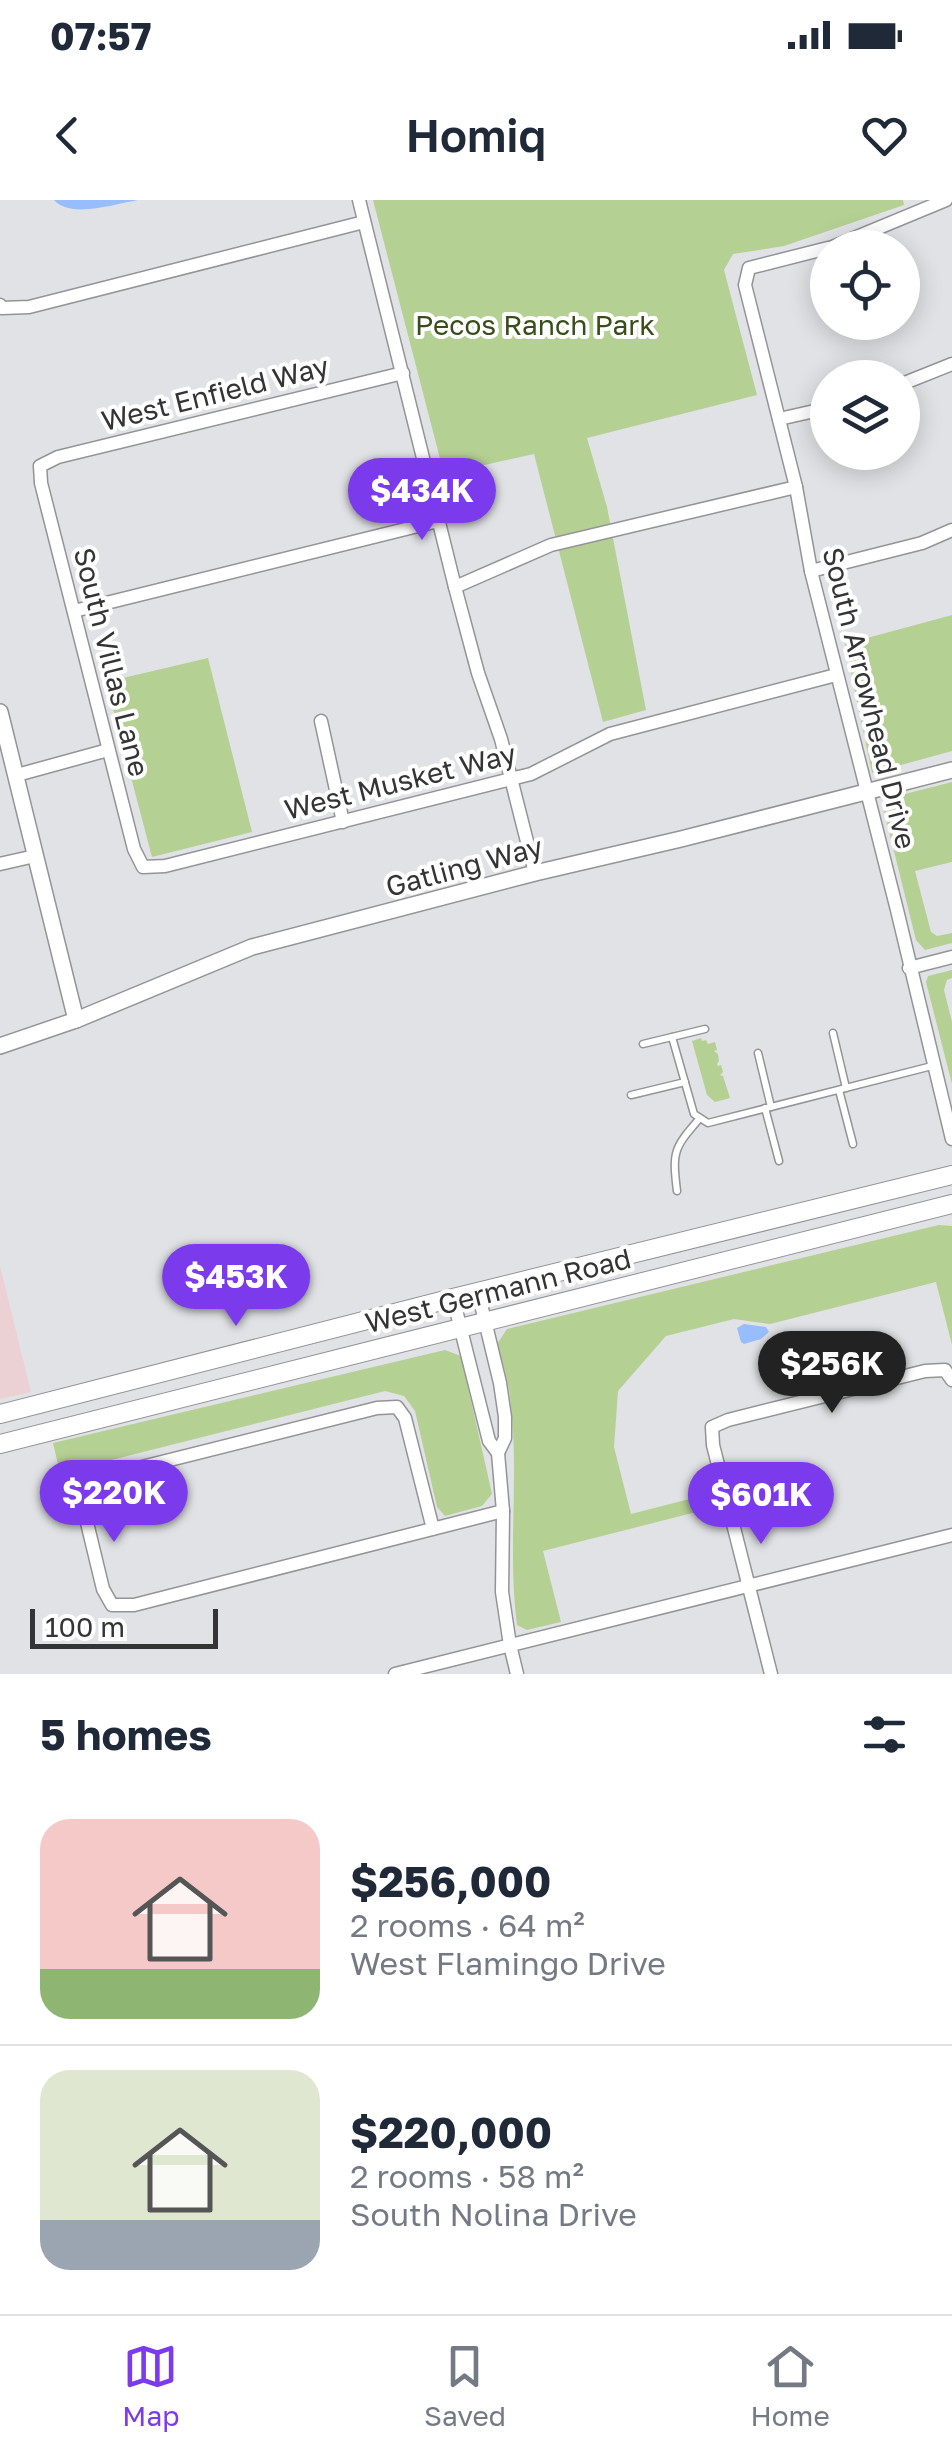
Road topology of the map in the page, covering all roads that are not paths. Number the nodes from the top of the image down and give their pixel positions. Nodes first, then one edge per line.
1 (359, 200) edge
2 (946, 200) edge
3 (920, 205) edge
4 (364, 222) junction
5 (867, 230) edge
6 (810, 253) edge
7 (1, 307) edge
8 (952, 364) edge
9 (403, 373) junction
10 (920, 377) edge
11 (810, 412) edge
12 (779, 420) junction
13 (40, 466) joint
14 (796, 487) junction
15 (438, 521) junction
16 (952, 530) edge
17 (811, 571) junction
18 (455, 588) junction
19 (74, 611) junction
20 (836, 675) junction
21 (0, 712) edge
22 (321, 721) dead end
23 (108, 750) junction
24 (952, 770) edge
25 (16, 774) junction
26 (510, 780) junction
27 (866, 792) junction
28 (343, 822) junction
29 (36, 856) junction
30 (0, 864) edge
31 (143, 868) joint
32 (535, 873) junction
33 (952, 957) edge
34 (909, 968) junction
35 (76, 1020) junction
36 (705, 1028) dead end
37 (833, 1034) dead end
38 (672, 1037) junction
39 (643, 1044) dead end
40 (0, 1046) edge
41 (758, 1054) dead end
42 (934, 1066) junction
43 (685, 1082) junction
44 (843, 1089) junction
45 (631, 1096) dead end
46 (768, 1107) junction
47 (700, 1118) junction
48 (952, 1139) edge
49 (853, 1144) dead end
50 (779, 1162) dead end
51 (952, 1175) edge
52 (677, 1191) dead end
53 (952, 1204) edge
54 (478, 1292) junction
55 (452, 1298) junction
56 (485, 1322) junction
57 (460, 1328) junction
58 (948, 1375) edge
59 (0, 1414) edge
60 (0, 1444) edge
61 (498, 1453) junction
62 (503, 1511) junction
63 (432, 1529) junction
64 (952, 1535) edge
65 (748, 1585) junction
66 (510, 1644) junction
67 (395, 1674) edge
68 (517, 1674) edge
69 (770, 1674) edge

1 - 4 street
2 - 3 street
3 - 5 street
4 - 7 street
4 - 9 street
6 - 12 street, South Arrowhead Drive
8 - 10 street
9 - 13 street, West Enfield Way
9 - 15 street
11 - 12 street
12 - 14 street, South Arrowhead Drive
13 - 19 street, South Villas Lane
14 - 17 street, South Arrowhead Drive
14 - 18 street
15 - 18 street
15 - 19 street
16 - 17 street
17 - 20 street, South Arrowhead Drive
18 - 26 street
19 - 23 street, South Villas Lane
20 - 26 street, West Musket Way
20 - 27 street, South Arrowhead Drive
21 - 25 street
22 - 28 street
23 - 25 street
23 - 31 street, South Villas Lane
24 - 27 street, Gatling Way
25 - 29 street
26 - 28 street, West Musket Way
26 - 32 street
27 - 32 street, Gatling Way
27 - 34 street, South Arrowhead Drive
28 - 31 street, West Musket Way
29 - 30 street
29 - 35 street
32 - 35 street, Gatling Way
33 - 34 street
34 - 42 street, South Arrowhead Drive
35 - 40 street, Gatling Way
36 - 38 lane
37 - 44 lane
38 - 39 lane
38 - 43 lane
41 - 46 lane
42 - 44 lane
42 - 48 street, South Arrowhead Drive
43 - 45 lane
43 - 47 lane
44 - 46 lane
44 - 49 lane
46 - 47 lane
46 - 50 lane
47 - 52 lane
51 - 54 main road, West Germann Road
53 - 56 main road, West Germann Road
54 - 55 main road, West Germann Road
54 - 56 street
55 - 57 street
55 - 59 main road, West Germann Road
56 - 57 main road, West Germann Road
56 - 61 street
57 - 60 main road, West Germann Road
57 - 61 street
58 - 65 street
61 - 62 street
62 - 63 street
62 - 66 street
63 - 63 street
64 - 65 street
65 - 66 street
65 - 69 street
66 - 67 street
66 - 68 street

